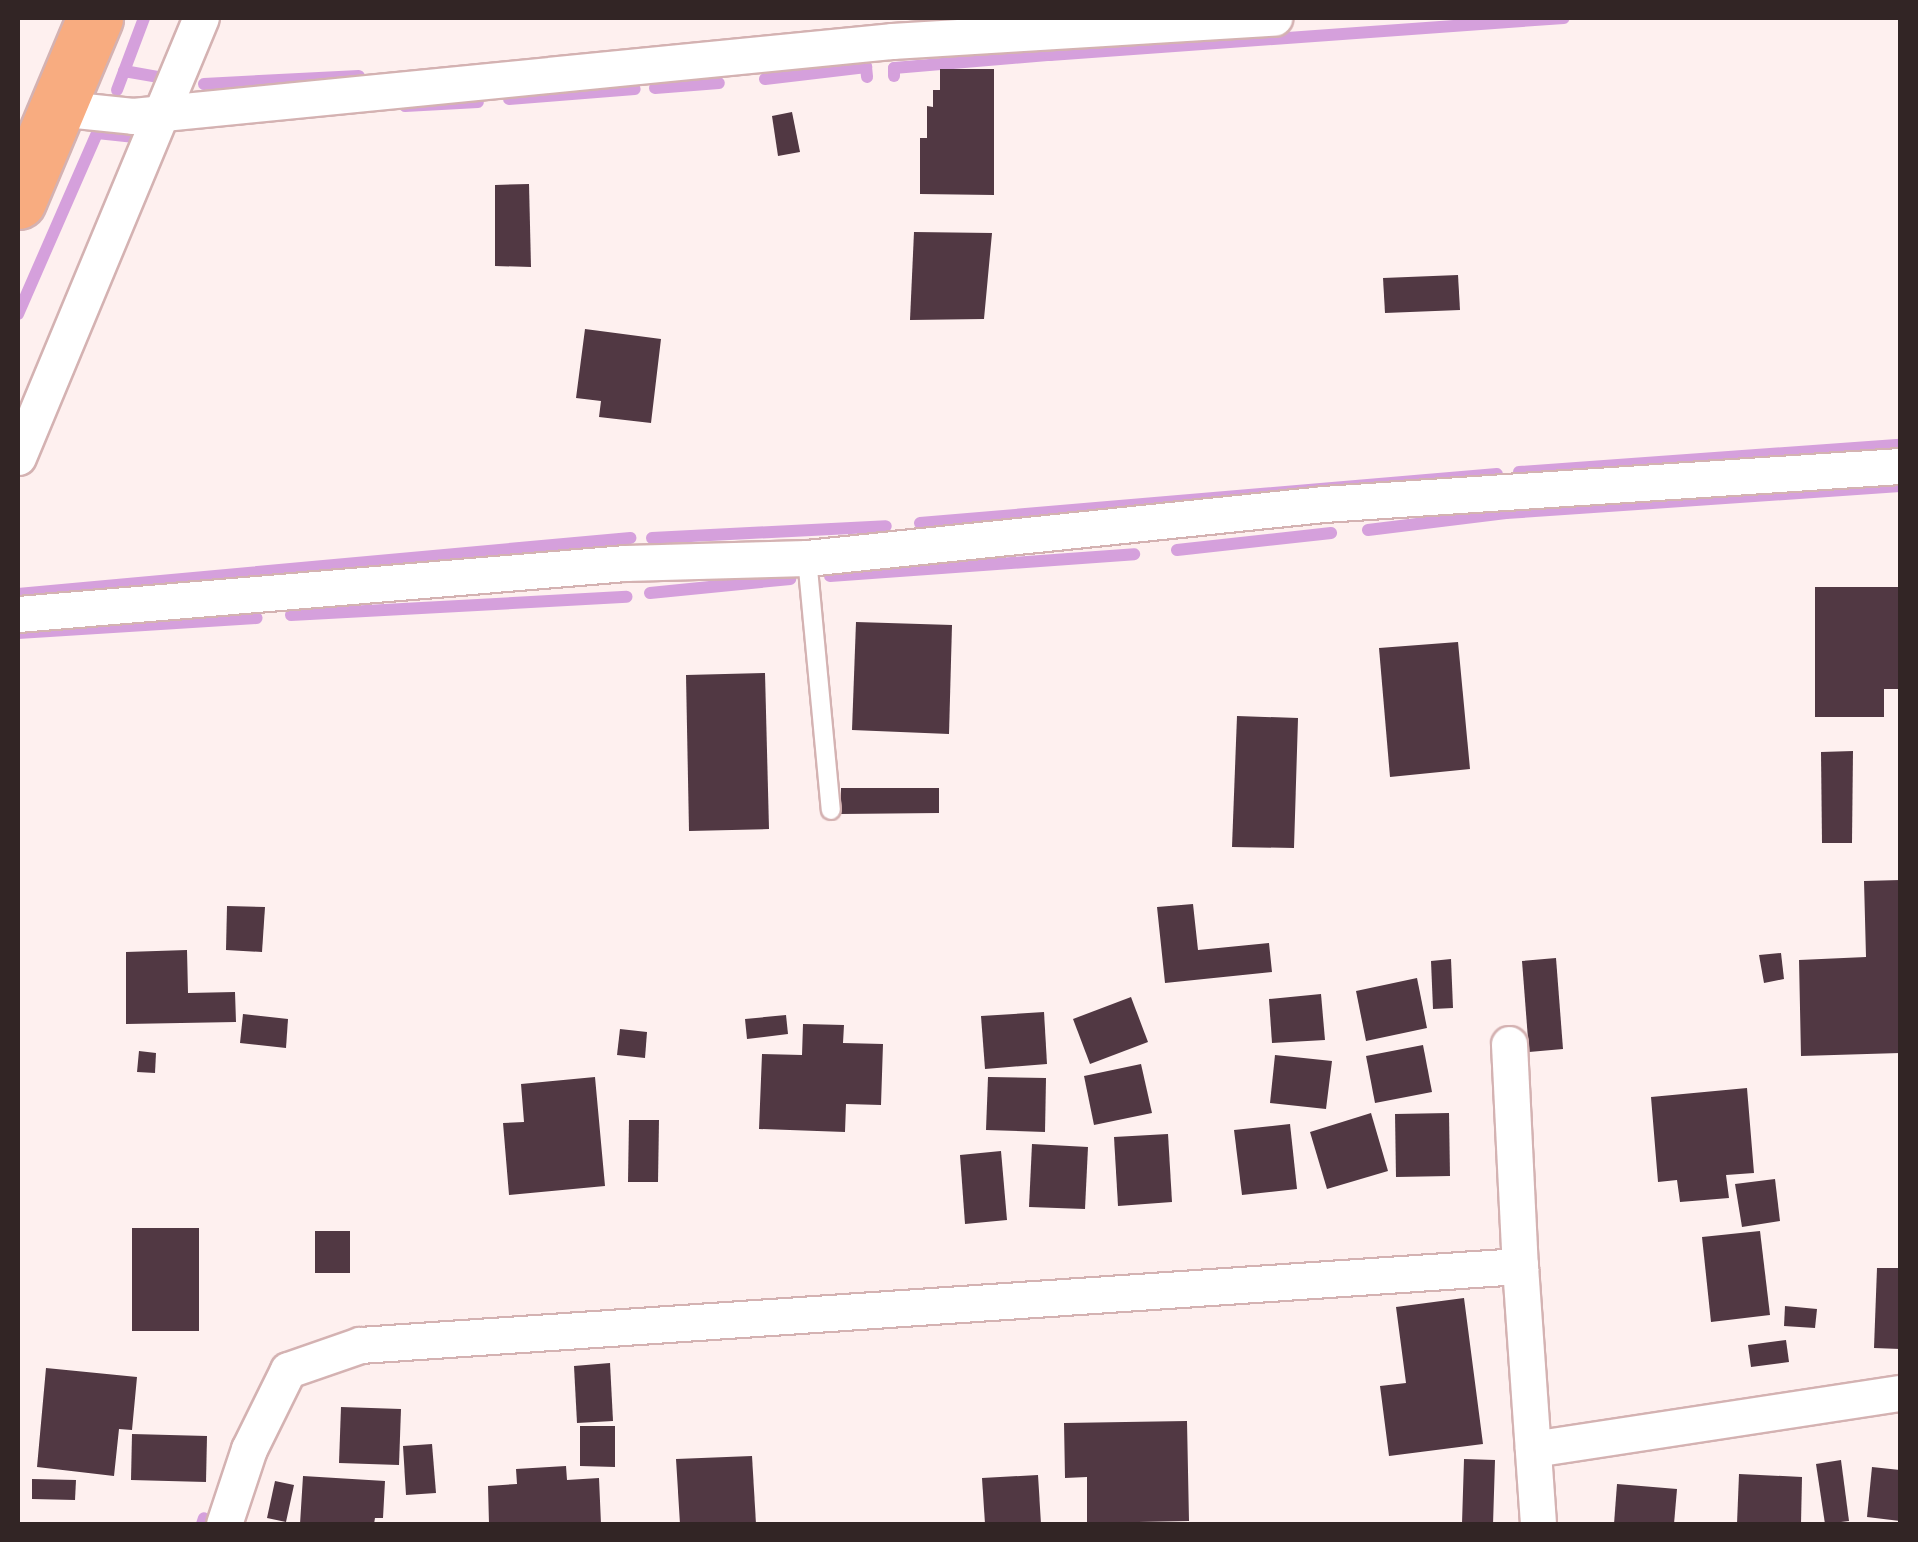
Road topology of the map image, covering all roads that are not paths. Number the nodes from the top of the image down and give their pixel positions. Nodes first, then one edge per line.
1 (96, 18) edge
2 (202, 18) edge
3 (1274, 18) edge
4 (56, 108) junction
5 (165, 110) junction
6 (18, 201) edge
7 (18, 457) edge
8 (1900, 466) edge
9 (807, 558) junction
10 (18, 614) edge
11 (831, 810) dead end
12 (1509, 1044) dead end
13 (1520, 1266) junction
14 (1900, 1393) edge
15 (1534, 1449) junction
16 (224, 1524) edge
17 (1538, 1524) edge

1 - 4 main road
2 - 5 street
3 - 5 street
4 - 5 street
4 - 6 main road
5 - 7 street
8 - 9 street
9 - 10 street
9 - 11 lane
12 - 13 street
13 - 15 street
13 - 16 street
14 - 15 street
15 - 17 street

